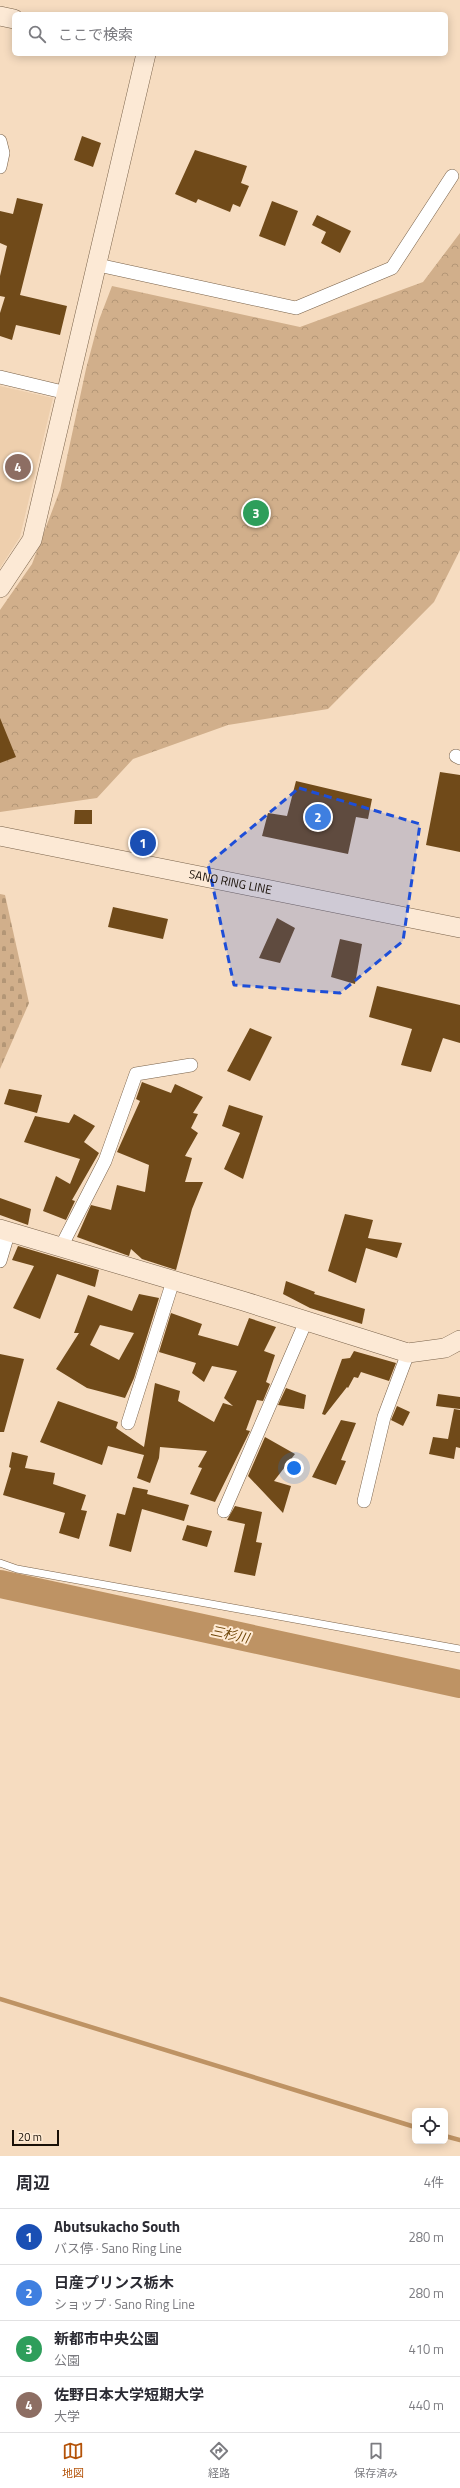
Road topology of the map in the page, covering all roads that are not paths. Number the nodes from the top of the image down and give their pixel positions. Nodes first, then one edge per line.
1 (0, 16) edge
2 (12, 19) edge
3 (146, 56) edge
4 (0, 141) edge
5 (0, 167) edge
6 (452, 176) dead end
7 (98, 265) junction
8 (0, 377) edge
9 (67, 393) junction
10 (0, 588) edge
11 (0, 836) edge
12 (460, 928) edge
13 (191, 1065) dead end
14 (4, 1230) edge
15 (61, 1247) junction
16 (0, 1261) edge
17 (173, 1280) junction
18 (306, 1321) junction
19 (460, 1340) edge
20 (408, 1353) junction
21 (128, 1423) dead end
22 (364, 1501) dead end
23 (224, 1510) dead end
24 (0, 1563) edge
25 (460, 1648) edge

1 - 2 street
3 - 7 street
4 - 5 street
6 - 7 street
7 - 9 street
8 - 9 street
9 - 10 street
11 - 12 street, SANO RING LINE
13 - 15 street
14 - 15 street
14 - 16 street
15 - 17 street
17 - 18 street
17 - 21 street
18 - 20 street
18 - 23 street
19 - 20 street
20 - 22 street
24 - 25 lane

